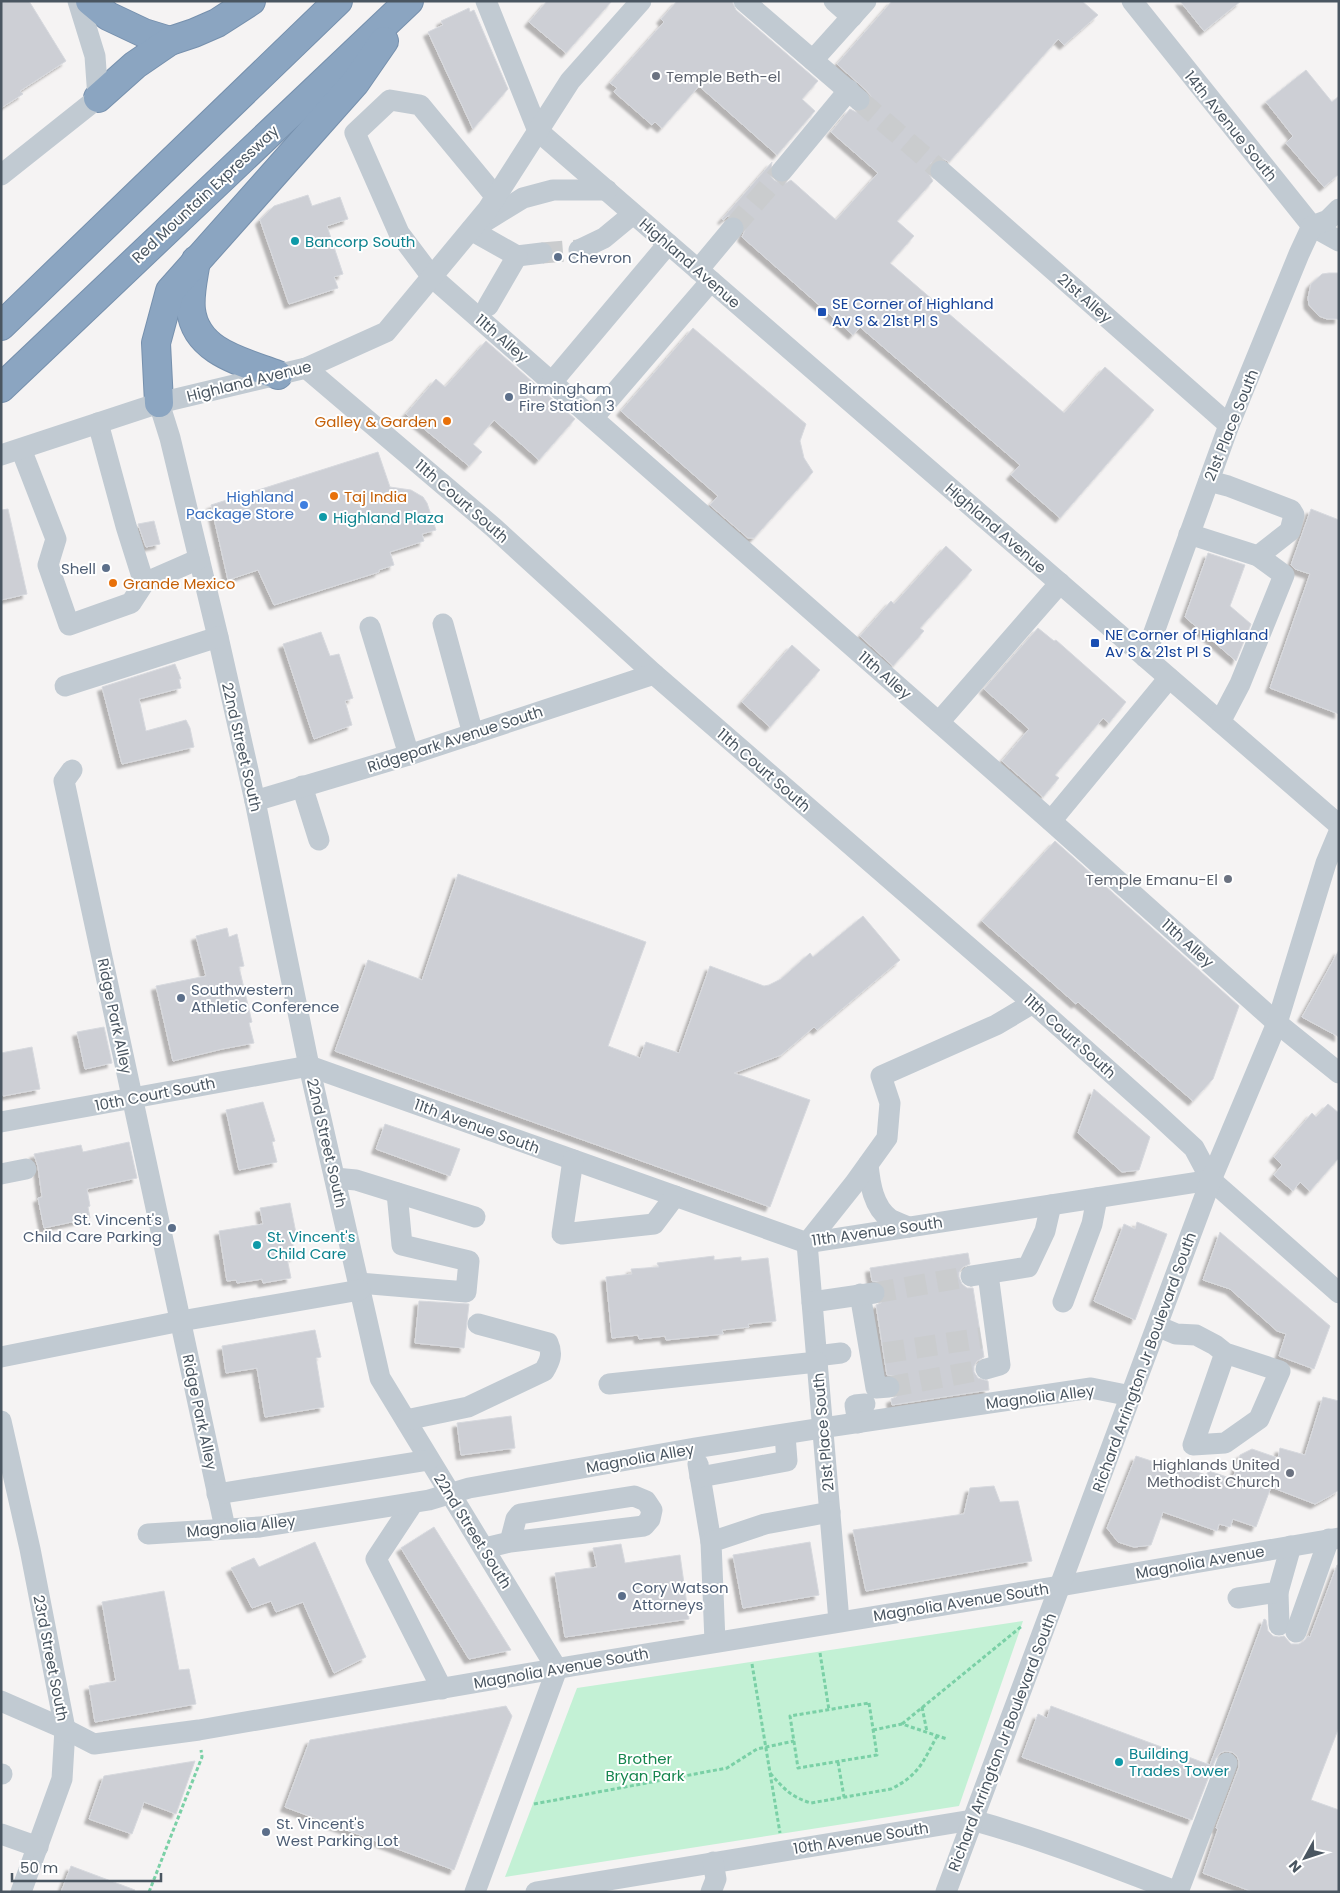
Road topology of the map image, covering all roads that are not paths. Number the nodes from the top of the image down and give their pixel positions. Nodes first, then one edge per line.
1 (78, 1) edge
2 (90, 1) edge
3 (251, 1) edge
4 (338, 1) edge
5 (410, 1) edge
6 (486, 1) edge
7 (641, 1) edge
8 (744, 1) edge
9 (834, 1) edge
10 (1132, 1) edge
11 (859, 9) edge
12 (170, 41) junction
13 (365, 56) junction
14 (813, 60) junction
15 (98, 98) junction
16 (538, 131) junction
17 (941, 171) tunnel mouth
18 (782, 172) tunnel mouth
19 (1, 175) edge
20 (606, 190) junction
21 (496, 197) junction
22 (1339, 209) edge
23 (633, 214) junction
24 (1312, 226) junction
25 (733, 228) tunnel mouth
26 (471, 230) junction
27 (1339, 240) edge
28 (668, 244) junction
29 (579, 250) tunnel mouth
30 (542, 253) tunnel mouth
31 (517, 256) junction
32 (196, 260) junction
33 (704, 275) junction
34 (432, 276) junction
35 (488, 306) dead end
36 (1, 326) edge
37 (306, 368) junction
38 (278, 375) junction
39 (552, 382) junction
40 (1, 388) edge
41 (159, 403) junction
42 (593, 418) junction
43 (98, 423) junction
44 (1229, 425) junction
45 (11, 452) edge
46 (1209, 481) junction
47 (1190, 534) junction
48 (1258, 556) junction
49 (199, 559) junction
50 (144, 583) junction
51 (1060, 584) junction
52 (443, 624) dead end
53 (370, 627) dead end
54 (218, 637) junction
55 (1145, 657) junction
56 (654, 674) junction
57 (1169, 678) junction
58 (65, 686) dead end
59 (939, 722) junction
60 (1220, 722) junction
61 (473, 734) junction
62 (409, 755) junction
63 (72, 770) dead end
64 (302, 786) junction
65 (255, 800) junction
66 (1051, 821) junction
67 (1339, 825) edge
68 (1339, 832) edge
69 (319, 840) dead end
70 (1033, 1002) junction
71 (1277, 1023) junction
72 (309, 1066) junction
73 (1339, 1073) edge
74 (133, 1098) junction
75 (1, 1122) edge
76 (573, 1160) junction
77 (868, 1165) junction
78 (26, 1169) dead end
79 (1, 1174) edge
80 (335, 1178) junction
81 (1211, 1180) junction
82 (397, 1192) junction
83 (675, 1196) junction
84 (1097, 1198) junction
85 (1051, 1205) junction
86 (474, 1217) dead end
87 (908, 1227) junction
88 (807, 1243) junction
89 (360, 1287) junction
90 (1339, 1293) edge
91 (812, 1302) junction
92 (1063, 1302) dead end
93 (180, 1321) junction
94 (478, 1324) dead end
95 (1166, 1330) junction
96 (841, 1353) dead end
97 (1225, 1353) junction
98 (1, 1357) edge
99 (816, 1359) junction
100 (986, 1369) tunnel mouth
101 (609, 1384) dead end
102 (889, 1387) dead end
103 (1131, 1396) junction
104 (406, 1420) junction
105 (1, 1421) edge
106 (822, 1428) junction
107 (785, 1435) junction
108 (696, 1448) junction
109 (4, 1451) edge
110 (429, 1460) junction
111 (700, 1477) junction
112 (217, 1494) junction
113 (450, 1495) junction
114 (413, 1503) junction
115 (830, 1512) junction
116 (225, 1528) junction
117 (148, 1534) dead end
118 (1334, 1538) edge
119 (510, 1542) junction
120 (711, 1542) junction
121 (1291, 1546) junction
122 (484, 1548) junction
123 (1060, 1586) junction
124 (1278, 1592) junction
125 (1238, 1598) dead end
126 (839, 1621) junction
127 (715, 1642) junction
128 (557, 1669) junction
129 (442, 1689) junction
130 (1, 1701) edge
131 (65, 1729) junction
132 (1227, 1763) dead end
133 (972, 1820) junction
134 (1, 1834) edge
135 (38, 1847) junction
136 (714, 1862) junction
137 (21, 1892) edge
138 (475, 1892) edge
139 (536, 1892) edge
140 (711, 1892) edge
141 (946, 1892) edge
142 (1178, 1892) edge

1 - 15 street
2 - 12 highway
3 - 12 highway
4 - 36 highway
5 - 13 highway, Red Mountain Expressway
6 - 16 street
7 - 16 street
8 - 14 street
9 - 11 street
10 - 24 street, 14th Avenue South
11 - 14 street
12 - 15 highway
13 - 32 highway
13 - 40 highway, Red Mountain Expressway
14 - 18 street
15 - 19 street
16 - 20 street, Highland Avenue
16 - 21 street, Highland Avenue
17 - 44 street, 21st Alley
20 - 23 street, Highland Avenue
20 - 26 street
21 - 26 street, Highland Avenue
21 - 34 street, 11th Alley
22 - 24 street
23 - 28 street, Highland Avenue
23 - 29 street
24 - 27 street, 14th Avenue South
24 - 44 street, 21st Place South
25 - 33 street
26 - 31 street
26 - 34 street, Highland Avenue
28 - 33 street, Highland Avenue
28 - 39 street
30 - 31 street
31 - 35 street
32 - 38 highway
32 - 41 highway
33 - 42 street
33 - 51 street, Highland Avenue
34 - 37 street, Highland Avenue
34 - 39 street, 11th Alley
37 - 38 street, Highland Avenue
37 - 56 street, 11th Court South
38 - 41 street, Highland Avenue
39 - 42 street, 11th Alley
41 - 43 street, Highland Avenue
41 - 49 street, 22nd Street South
42 - 59 street, 11th Alley
43 - 45 street, Highland Avenue
43 - 50 street
44 - 46 street, 21st Place South
45 - 50 street
46 - 47 street, 21st Place South
46 - 48 street
47 - 48 street
47 - 55 street, 21st Place South
48 - 60 street
49 - 50 street
49 - 54 street, 22nd Street South
51 - 55 street, Highland Avenue
51 - 59 street
52 - 61 street
53 - 62 street
54 - 58 street
54 - 65 street, 22nd Street South
55 - 57 street, Highland Avenue
56 - 61 street, Ridgepark Avenue South
56 - 70 street, 11th Court South
57 - 60 street, Highland Avenue
57 - 66 street
59 - 66 street, 11th Alley
60 - 67 street, Highland Avenue
61 - 62 street, Ridgepark Avenue South
62 - 64 street, Ridgepark Avenue South
63 - 74 street, Ridge Park Alley
64 - 65 street, Ridgepark Avenue South
64 - 69 street
65 - 72 street, 22nd Street South
66 - 71 street, 11th Alley
68 - 71 street, Richard Arrington Jr Boulevard South
70 - 77 street
70 - 81 street, 11th Court South
71 - 73 street, 11th Alley
71 - 81 street, Richard Arrington Jr Boulevard South
72 - 74 street, 10th Court South
72 - 76 street, 11th Avenue South
72 - 80 street, 22nd Street South
74 - 75 street, 10th Court South
74 - 93 street, Ridge Park Alley
76 - 83 street, 11th Avenue South
76 - 83 street
77 - 87 street
77 - 88 street
78 - 79 street
80 - 82 street
80 - 89 street, 22nd Street South
81 - 84 street, 11th Avenue South
81 - 90 street
81 - 95 street, Richard Arrington Jr Boulevard South
82 - 86 street
82 - 89 street
83 - 88 street, 11th Avenue South
84 - 85 street, 11th Avenue South
84 - 92 street
85 - 87 street, 11th Avenue South
85 - 100 street
87 - 88 street, 11th Avenue South
88 - 91 street, 21st Place South
89 - 93 street
89 - 104 street, 22nd Street South
91 - 99 street, 21st Place South
91 - 102 street
93 - 98 street
93 - 112 street, Ridge Park Alley
94 - 104 street
95 - 97 street
95 - 103 street, Richard Arrington Jr Boulevard South
96 - 99 street
97 - 97 street
99 - 101 street
99 - 106 street, 21st Place South
103 - 106 street, Magnolia Alley
103 - 123 street, Richard Arrington Jr Boulevard South
104 - 110 street, 22nd Street South
105 - 109 street, 23rd Street South
106 - 107 street, Magnolia Alley
106 - 115 street, 21st Place South
107 - 108 street, Magnolia Alley
107 - 111 street
108 - 111 street
108 - 113 street, Magnolia Alley
109 - 131 street, 23rd Street South
110 - 112 street
110 - 113 street, 22nd Street South
111 - 120 street
112 - 116 street, Ridge Park Alley
113 - 114 street, Magnolia Alley
113 - 122 street, 22nd Street South
114 - 116 street, Magnolia Alley
114 - 129 street
115 - 120 street
115 - 126 street, 21st Place South
116 - 117 street, Magnolia Alley
118 - 121 street, Magnolia Avenue
118 - 124 street
119 - 119 street
119 - 122 street
120 - 127 street
121 - 123 street, Magnolia Avenue
121 - 124 street
122 - 128 street, 22nd Street South
123 - 126 street, Magnolia Avenue South
123 - 133 street, Richard Arrington Jr Boulevard South
124 - 125 street
126 - 127 street, Magnolia Avenue South
127 - 128 street, Magnolia Avenue South
128 - 129 street, Magnolia Avenue South
128 - 138 street
129 - 131 street, Magnolia Avenue South
130 - 131 street
131 - 135 street, 23rd Street South
132 - 142 street
133 - 136 street, 10th Avenue South
133 - 141 street, Richard Arrington Jr Boulevard South
133 - 142 street, 10th Avenue South
134 - 135 street
135 - 137 street, 23rd Street South
136 - 139 street, 10th Avenue South
136 - 140 street

